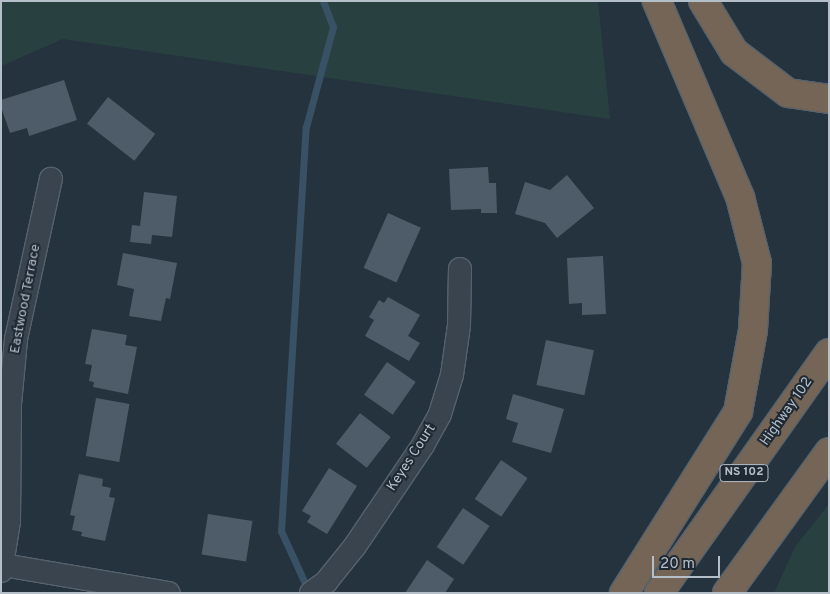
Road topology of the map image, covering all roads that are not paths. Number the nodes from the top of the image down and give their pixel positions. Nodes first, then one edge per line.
1 (657, 1) edge
2 (703, 1) edge
3 (829, 99) edge
4 (51, 179) dead end
5 (460, 269) dead end
6 (829, 353) edge
7 (829, 452) edge
8 (2, 568) edge
9 (169, 593) edge
10 (310, 593) edge
11 (624, 593) edge
12 (659, 593) edge
13 (727, 593) edge

1 - 11 highway
2 - 3 highway
4 - 8 street, Eastwood Terrace
5 - 10 street, Keyes Court
6 - 12 highway, Highway 102 / NS 102
7 - 13 highway
8 - 9 street

